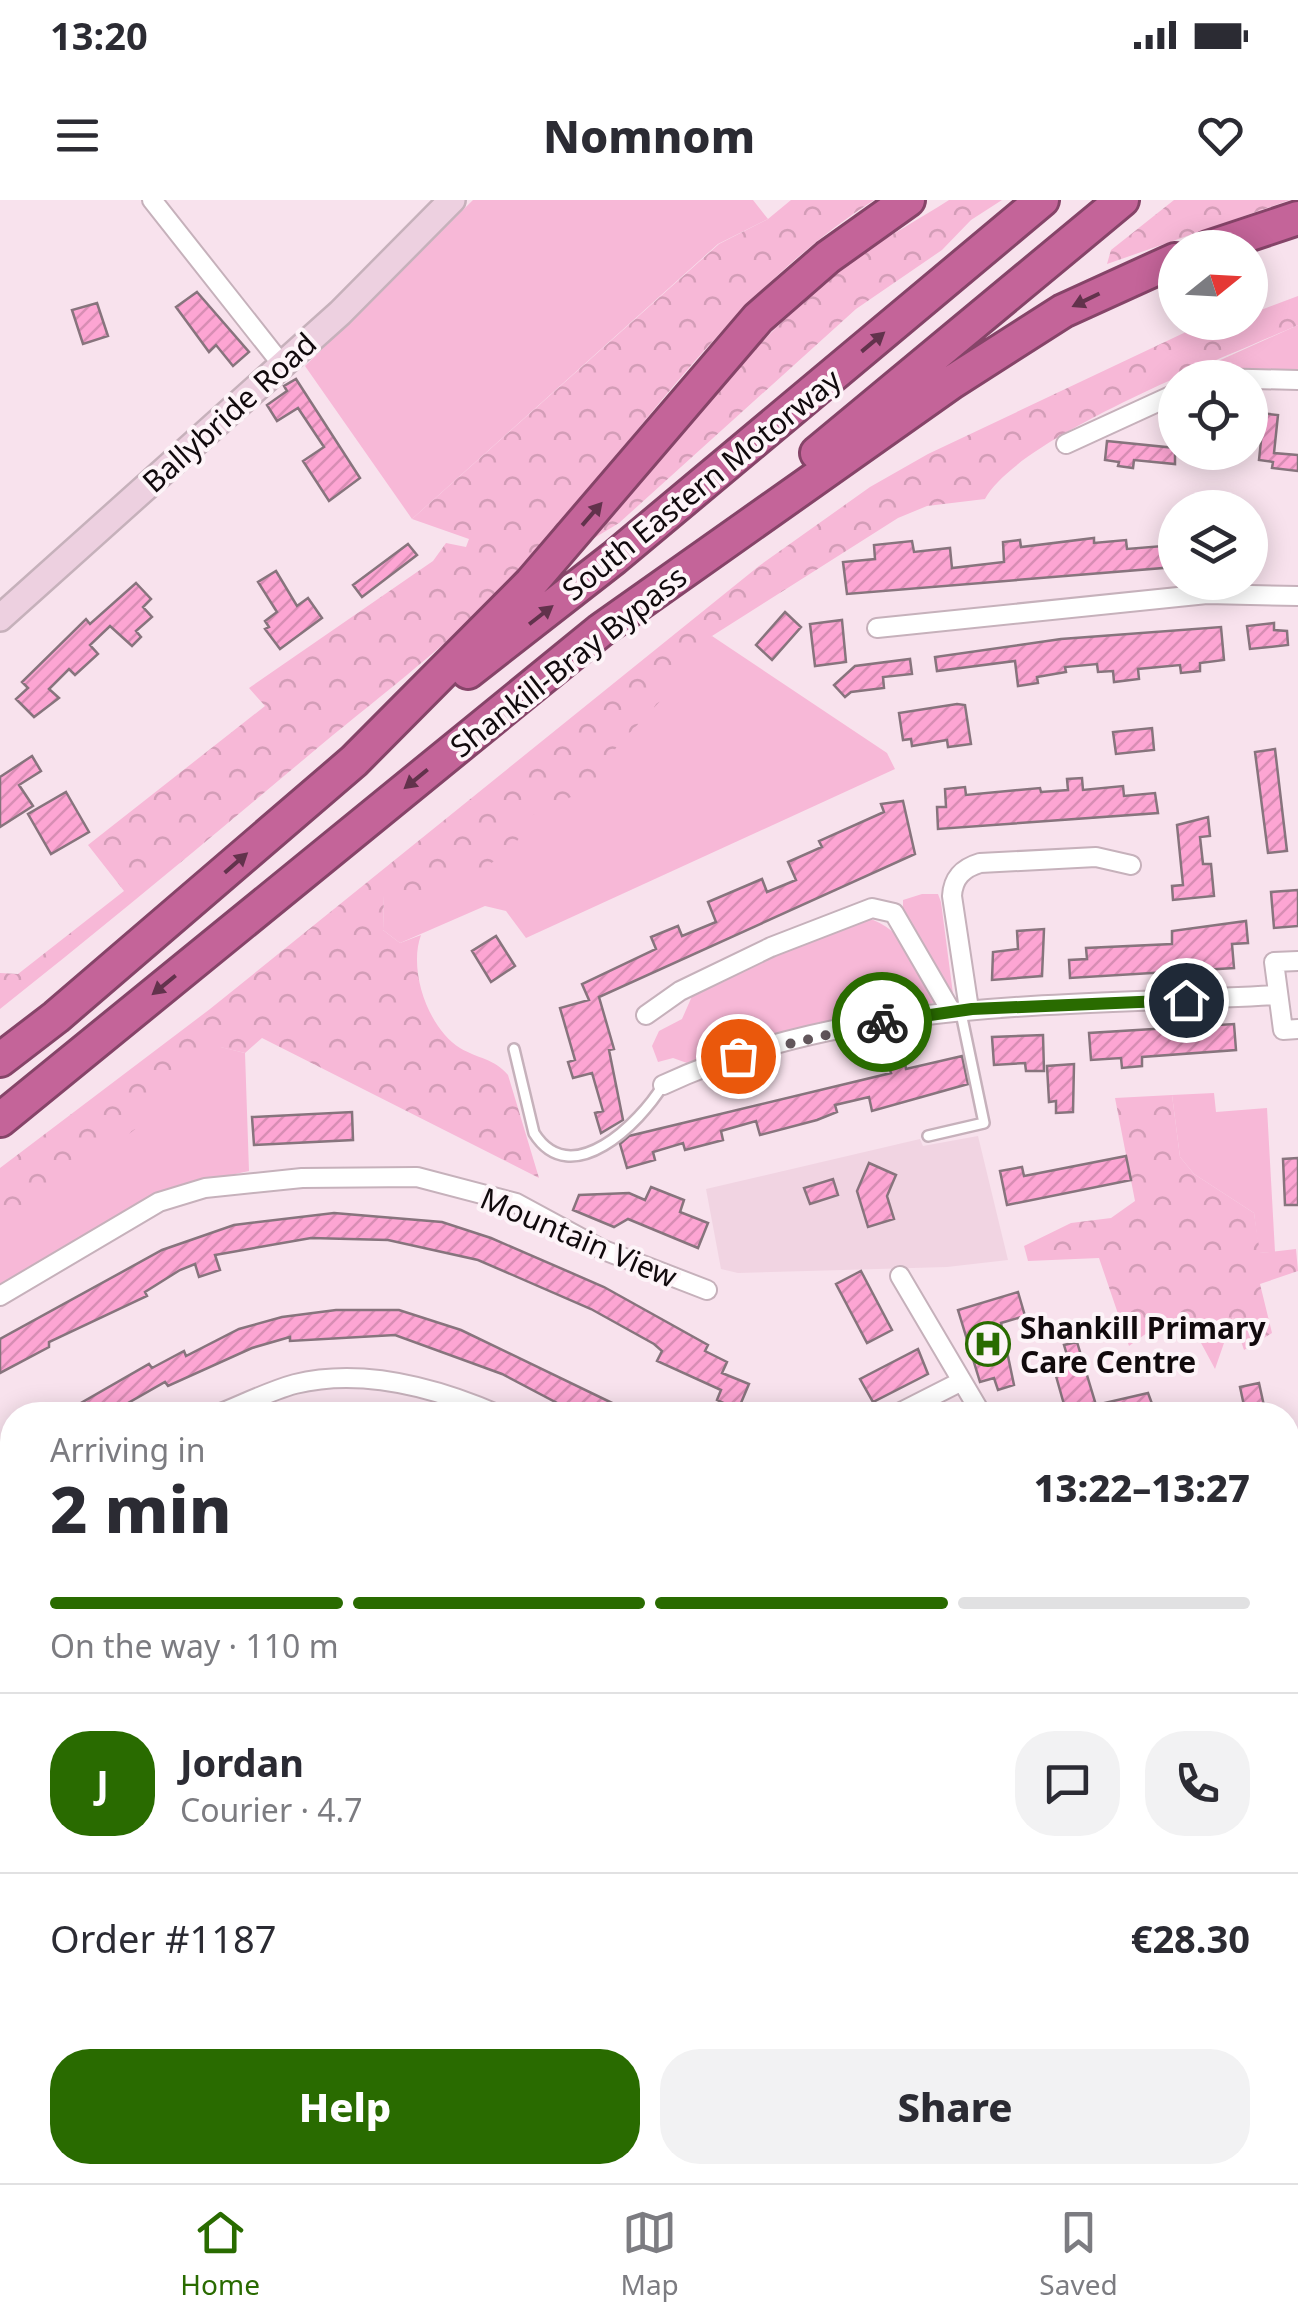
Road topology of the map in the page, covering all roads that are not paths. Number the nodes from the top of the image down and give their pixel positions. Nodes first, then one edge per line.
1 (152, 200) edge
2 (452, 200) edge
3 (908, 200) edge
4 (1042, 200) edge
5 (1122, 200) edge
6 (1298, 218) edge
7 (1262, 230) edge
8 (1158, 268) edge
9 (280, 362) junction
10 (1268, 379) edge
11 (1298, 380) edge
12 (1158, 402) edge
13 (1066, 444) dead end
14 (1298, 596) edge
15 (0, 618) edge
16 (877, 628) dead end
17 (601, 630) junction
18 (354, 762) junction
19 (1131, 865) dead end
20 (1298, 961) edge
21 (1275, 995) junction
22 (960, 1010) junction
23 (646, 1015) dead end
24 (1298, 1029) edge
25 (514, 1049) dead end
26 (0, 1060) edge
27 (663, 1085) joint
28 (0, 1120) edge
29 (928, 1136) dead end
30 (900, 1276) dead end
31 (707, 1290) dead end
32 (0, 1296) edge
33 (960, 1382) junction
34 (249, 1402) edge
35 (470, 1402) edge
36 (921, 1402) edge
37 (973, 1402) edge

1 - 9 street
2 - 9 street, Ballybride Road
18 -> 3 highway, Shankill-Bray Bypass
18 -> 4 highway, South Eastern Motorway
5 - 17 highway, South Eastern Motorway
6 - 7 highway
8 -> 17 highway, Shankill-Bray Bypass
9 - 15 street, Ballybride Road
10 - 11 street
12 - 13 street
14 - 16 street
17 -> 28 highway, Shankill-Bray Bypass
26 -> 18 highway, Shankill-Bray Bypass
19 - 22 street
20 - 21 street
21 - 22 street
21 - 24 street
22 - 23 street
22 - 27 street
22 - 29 lane
25 - 27 lane
30 - 33 street
31 - 32 street, Mountain View
33 - 36 street
33 - 37 street
34 - 35 street

